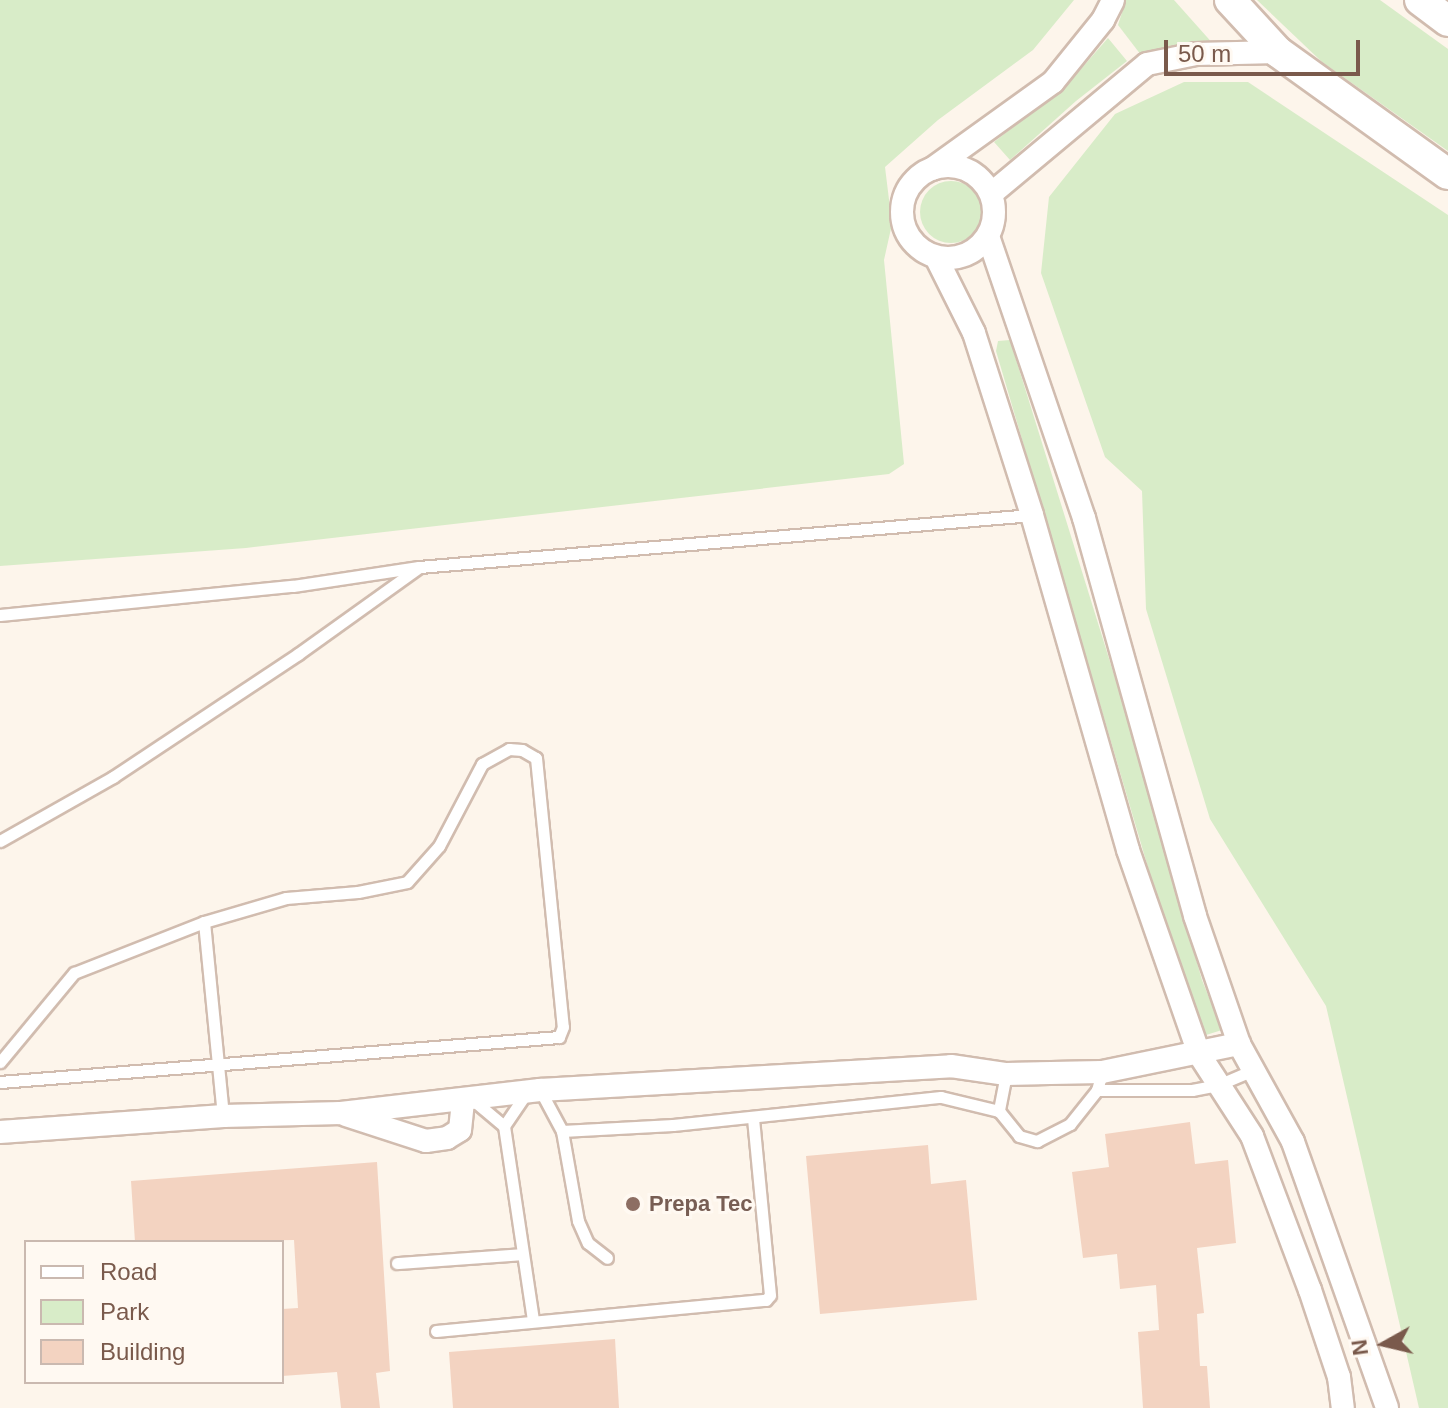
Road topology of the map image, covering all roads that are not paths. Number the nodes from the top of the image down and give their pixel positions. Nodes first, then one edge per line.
1 (1113, 0) edge
2 (1230, 0) edge
3 (1420, 0) edge
4 (1448, 21) edge
5 (1278, 52) junction
6 (932, 169) junction
7 (1448, 174) edge
8 (991, 194) junction
9 (989, 239) junction
10 (936, 257) junction
11 (1032, 515) junction
12 (419, 567) junction
13 (0, 615) edge
14 (0, 841) edge
15 (204, 922) junction
16 (1239, 1044) junction
17 (1199, 1054) junction
18 (0, 1062) edge
19 (218, 1066) junction
20 (1253, 1070) junction
21 (1006, 1074) junction
22 (1100, 1081) junction
23 (0, 1082) edge
24 (1218, 1085) junction
25 (534, 1091) junction
26 (468, 1101) junction
27 (999, 1111) junction
28 (341, 1113) junction
29 (223, 1116) junction
30 (753, 1118) junction
31 (504, 1126) junction
32 (562, 1131) junction
33 (0, 1132) edge
34 (522, 1254) junction
35 (607, 1258) dead end
36 (397, 1263) dead end
37 (533, 1320) junction
38 (436, 1331) dead end
39 (1374, 1363) junction
40 (1339, 1377) junction
41 (1343, 1408) edge
42 (1387, 1408) edge

1 - 6 street
2 - 5 main road
3 - 4 main road
5 - 7 main road
5 - 8 street
6 - 8 street
6 - 10 street
8 - 9 street
9 - 10 street
9 - 16 street
10 - 11 street
11 - 12 lane
11 - 17 street
12 - 13 lane
12 - 14 lane
15 - 18 lane
15 - 19 lane
15 - 19 lane
16 - 17 street
16 - 20 street
17 - 22 street
17 - 24 street
19 - 23 lane
19 - 29 lane
20 - 24 lane
20 - 39 street
21 - 22 street
21 - 25 street
21 - 27 lane
22 - 24 lane
22 - 27 lane
24 - 40 street
25 - 26 street
25 - 31 lane
25 - 32 lane
26 - 28 street
26 - 28 street
26 - 31 lane
27 - 30 lane
28 - 29 street
29 - 33 street
30 - 32 lane
30 - 37 lane
31 - 34 lane
32 - 35 lane
34 - 36 lane
34 - 37 lane
37 - 38 lane
39 - 40 street
39 - 42 street
40 - 41 street

